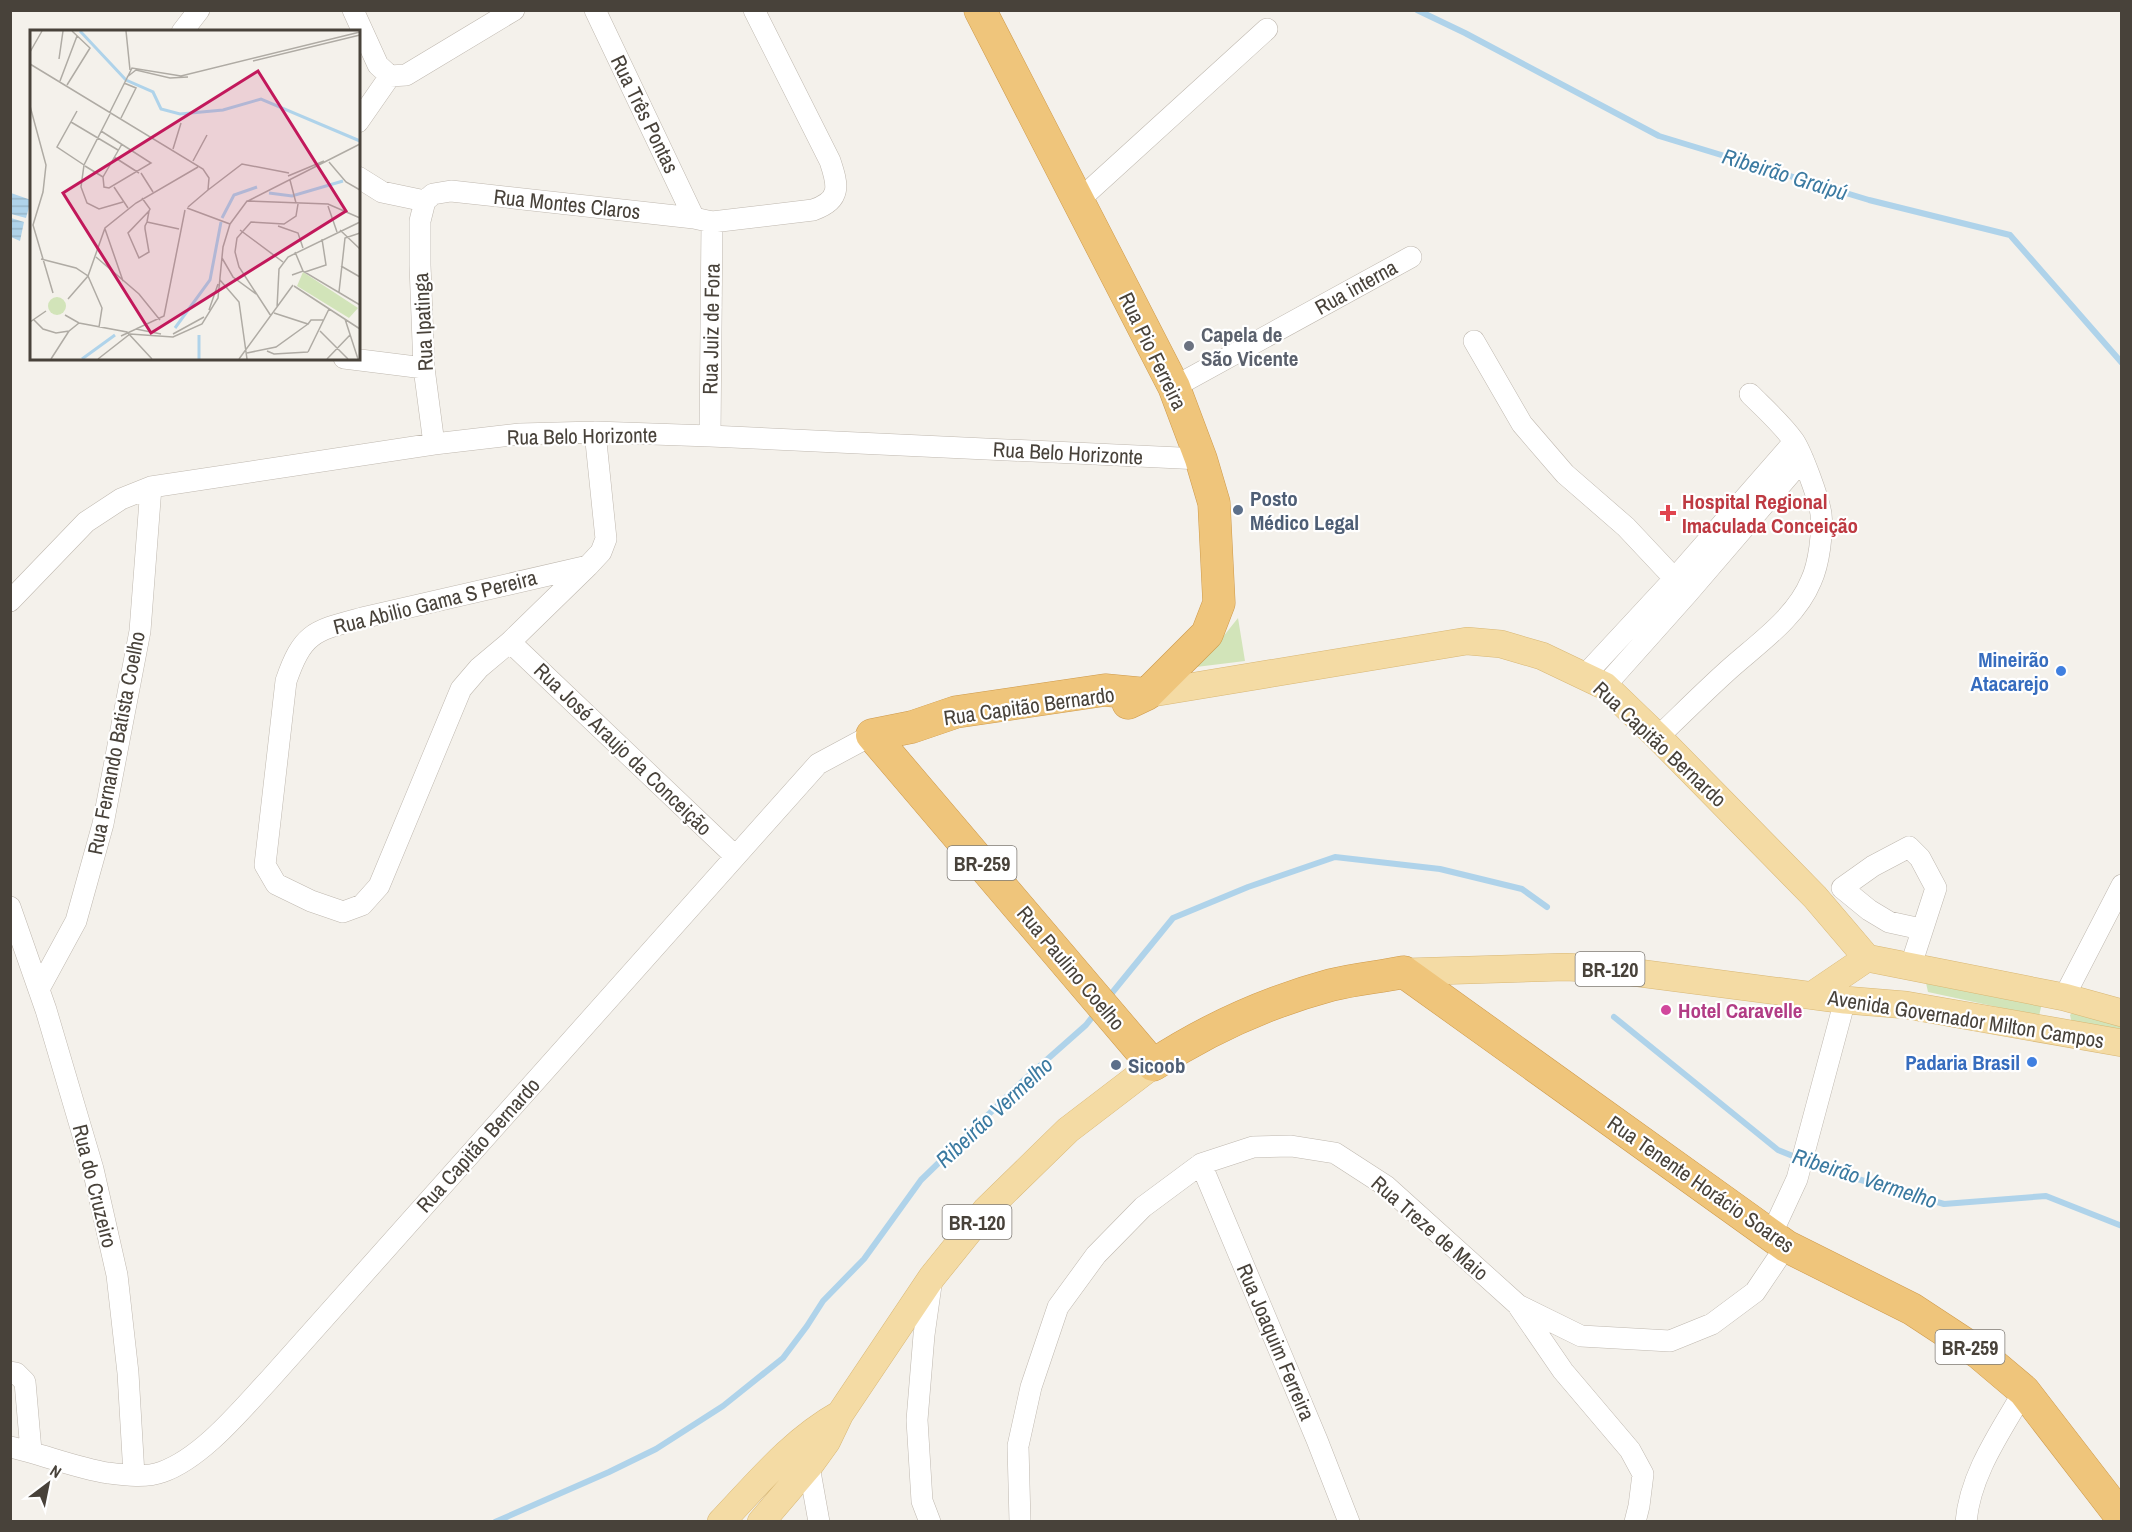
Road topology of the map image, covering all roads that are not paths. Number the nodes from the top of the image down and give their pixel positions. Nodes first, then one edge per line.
1 (199, 10) edge
2 (353, 10) edge
3 (514, 10) edge
4 (595, 10) edge
5 (754, 10) edge
6 (980, 10) edge
7 (1267, 29) dead end
8 (184, 30) edge
9 (390, 76) junction
10 (360, 119) edge
11 (360, 178) edge
12 (425, 201) junction
13 (1078, 201) junction
14 (703, 220) junction
15 (1411, 257) dead end
16 (1474, 341) dead end
17 (360, 360) edge
18 (424, 368) junction
19 (1174, 387) junction
20 (1750, 394) dead end
21 (595, 432) junction
22 (710, 436) junction
23 (434, 444) junction
24 (1798, 450) junction
25 (1200, 459) junction
26 (151, 487) junction
27 (588, 566) junction
28 (1682, 586) junction
29 (10, 601) edge
30 (510, 642) junction
31 (1595, 681) junction
32 (1147, 694) junction
33 (872, 735) junction
34 (1658, 737) junction
35 (735, 856) junction
36 (2121, 885) edge
37 (10, 907) edge
38 (1869, 910) junction
39 (1922, 929) junction
40 (1849, 936) junction
41 (1867, 958) junction
42 (1911, 965) junction
43 (1404, 972) junction
44 (39, 989) junction
45 (1814, 994) junction
46 (2064, 997) junction
47 (1845, 1000) junction
48 (1906, 1005) junction
49 (2121, 1013) edge
50 (2053, 1031) junction
51 (2121, 1043) edge
52 (1153, 1065) junction
53 (1201, 1164) junction
54 (1779, 1241) junction
55 (932, 1277) junction
56 (1518, 1305) junction
57 (10, 1372) edge
58 (2024, 1391) junction
59 (21, 1449) edge
60 (803, 1455) junction
61 (134, 1475) junction
62 (2121, 1518) edge
63 (721, 1521) edge
64 (761, 1521) edge
65 (819, 1521) edge
66 (930, 1521) edge
67 (1020, 1521) edge
68 (1349, 1521) edge
69 (1635, 1521) edge
70 (1966, 1521) edge

1 - 8 street
2 - 9 street
3 - 9 street
4 - 14 street, Rua Três Pontas
5 - 14 street, Rua Montes Claros
6 - 13 highway, Rua Pio Ferreira
7 - 13 street
9 - 10 street
11 - 12 street
12 - 14 street, Rua Montes Claros
12 - 18 street, Rua Ipatinga
13 - 19 highway, Rua Pio Ferreira
14 - 22 street, Rua Juiz de Fora
15 - 19 street, Rua interna
16 - 28 street
17 - 18 street
18 - 23 street, Rua Ipatinga
19 - 25 highway, Rua Pio Ferreira
20 - 24 street
21 - 22 street, Rua Belo Horizonte
21 - 23 street, Rua Belo Horizonte
21 - 27 street
22 - 25 street, Rua Belo Horizonte
23 - 26 street, Rua Belo Horizonte
24 - 28 street
24 - 34 street
25 - 32 highway, Rua Pio Ferreira
26 - 29 street, Rua Belo Horizonte
26 - 44 street, Rua Fernando Batista Coelho
27 - 30 street
27 - 30 street, Rua Abilio Gama S Pereira
28 - 31 street
30 - 35 street, Rua José Araujo da Conceição
31 - 32 main road, Rua Capitão Bernardo
31 - 34 main road, Rua Capitão Bernardo
32 - 33 highway, Rua Capitão Bernardo
33 - 35 street, Rua Capitão Bernardo
33 - 52 highway, Rua Paulino Coelho / BR-259
34 - 40 main road, Rua Capitão Bernardo
35 - 61 street, Rua Capitão Bernardo
36 - 46 street
37 - 44 street, Rua do Cruzeiro
38 - 39 street
38 - 39 street
38 - 40 street
39 - 42 street
40 - 41 main road, Rua Capitão Bernardo
41 - 42 main road
41 - 45 main road
42 - 46 main road
42 - 48 main road
43 - 45 main road, Avenida Governador Milton Campos / BR-120
43 - 52 highway, Avenida Governador Milton Campos / BR-120
43 - 54 highway, Rua Tenente Horácio Soares / BR-259
44 - 61 street, Rua do Cruzeiro
45 - 47 main road, Avenida Governador Milton Campos / BR-120
46 - 49 main road
46 - 50 main road
47 - 48 main road, Avenida Governador Milton Campos / BR-120
47 - 54 street, Rua Treze de Maio
48 - 50 main road, Avenida Governador Milton Campos / BR-120
50 - 51 main road, Avenida Governador Milton Campos / BR-120
52 - 55 main road, Avenida Governador Milton Campos / BR-120
53 - 56 street, Rua Treze de Maio
53 - 67 street, Rua Treze de Maio
53 - 68 street, Rua Joaquim Ferreira
54 - 56 street, Rua Treze de Maio
54 - 58 highway, Rua Tenente Horácio Soares / BR-259
55 - 60 main road, Avenida Governador Milton Campos / BR-120
55 - 66 street
56 - 69 street
57 - 59 street
58 - 62 highway, Rua Tenente Horácio Soares / BR-259
58 - 70 street
59 - 61 street, Rua Capitão Bernardo
60 - 63 main road, Avenida Governador Milton Campos / BR-120
60 - 64 main road, Avenida Governador Milton Campos
60 - 65 street

